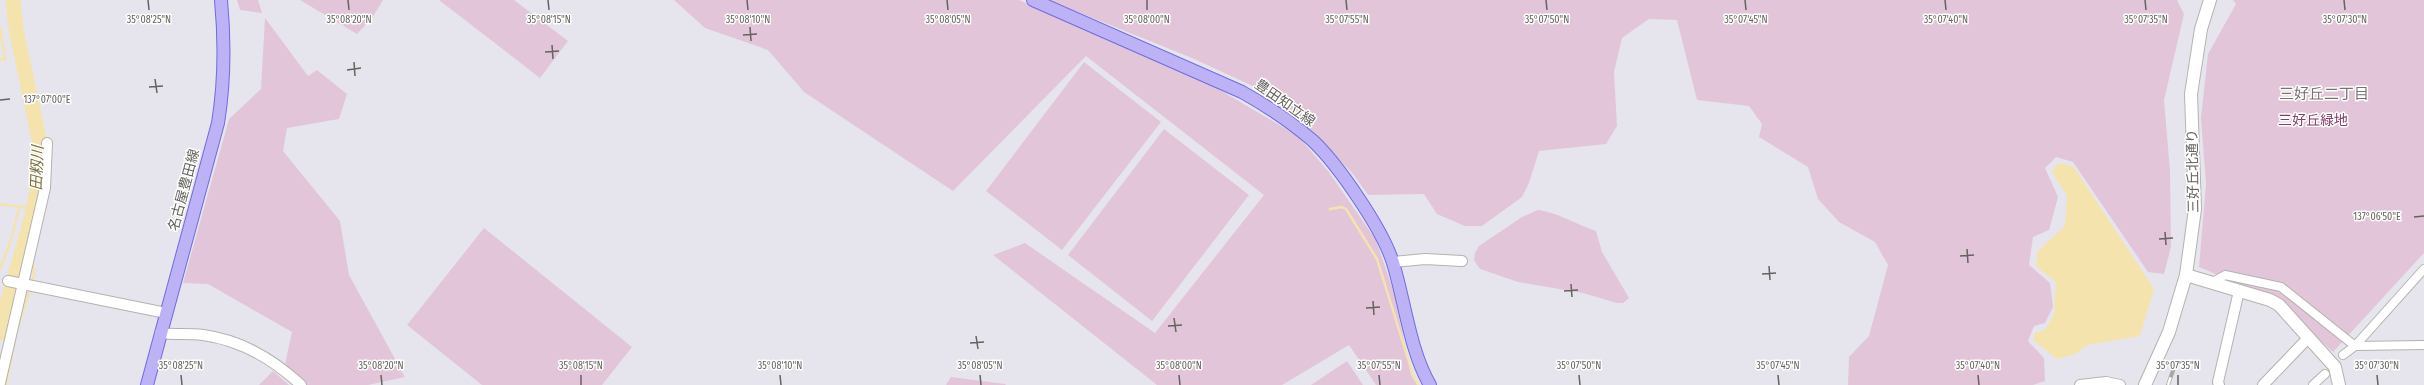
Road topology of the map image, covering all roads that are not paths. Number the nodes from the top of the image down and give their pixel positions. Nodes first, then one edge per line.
1 (221, 0) edge
2 (1033, 0) edge
3 (2210, 0) edge
4 (47, 143) dead end
5 (1462, 260) dead end
6 (1393, 262) junction
7 (2424, 269) edge
8 (2186, 275) junction
9 (8, 281) dead end
10 (2211, 283) junction
11 (22, 284) junction
12 (2239, 291) junction
13 (166, 313) junction
14 (160, 333) junction
15 (2309, 337) junction
16 (2424, 345) edge
17 (2355, 346) junction
18 (2343, 355) dead end
19 (2325, 374) dead end
20 (0, 383) edge
21 (147, 385) edge
22 (301, 385) edge
23 (1430, 385) edge
24 (2080, 385) edge
25 (2120, 385) edge
26 (2145, 385) edge
27 (2219, 385) edge
28 (2263, 385) edge
29 (2314, 385) edge
30 (2339, 385) edge

1 - 13 main road, 名古屋豊田線
2 - 6 main road, 豊田知立線
3 - 8 street, 三好丘北通り
4 - 11 street
5 - 6 street
6 - 23 main road, 豊田知立線
7 - 17 street
8 - 10 street
8 - 26 street, 三好丘北通り
9 - 11 street
10 - 12 street
10 - 17 street
11 - 13 street
11 - 20 street
12 - 15 street
12 - 27 street
13 - 14 main road, 名古屋豊田線
14 - 21 main road, 名古屋豊田線
14 - 22 street
15 - 28 street
15 - 30 street
16 - 17 street
17 - 18 street
19 - 29 street
24 - 25 street

